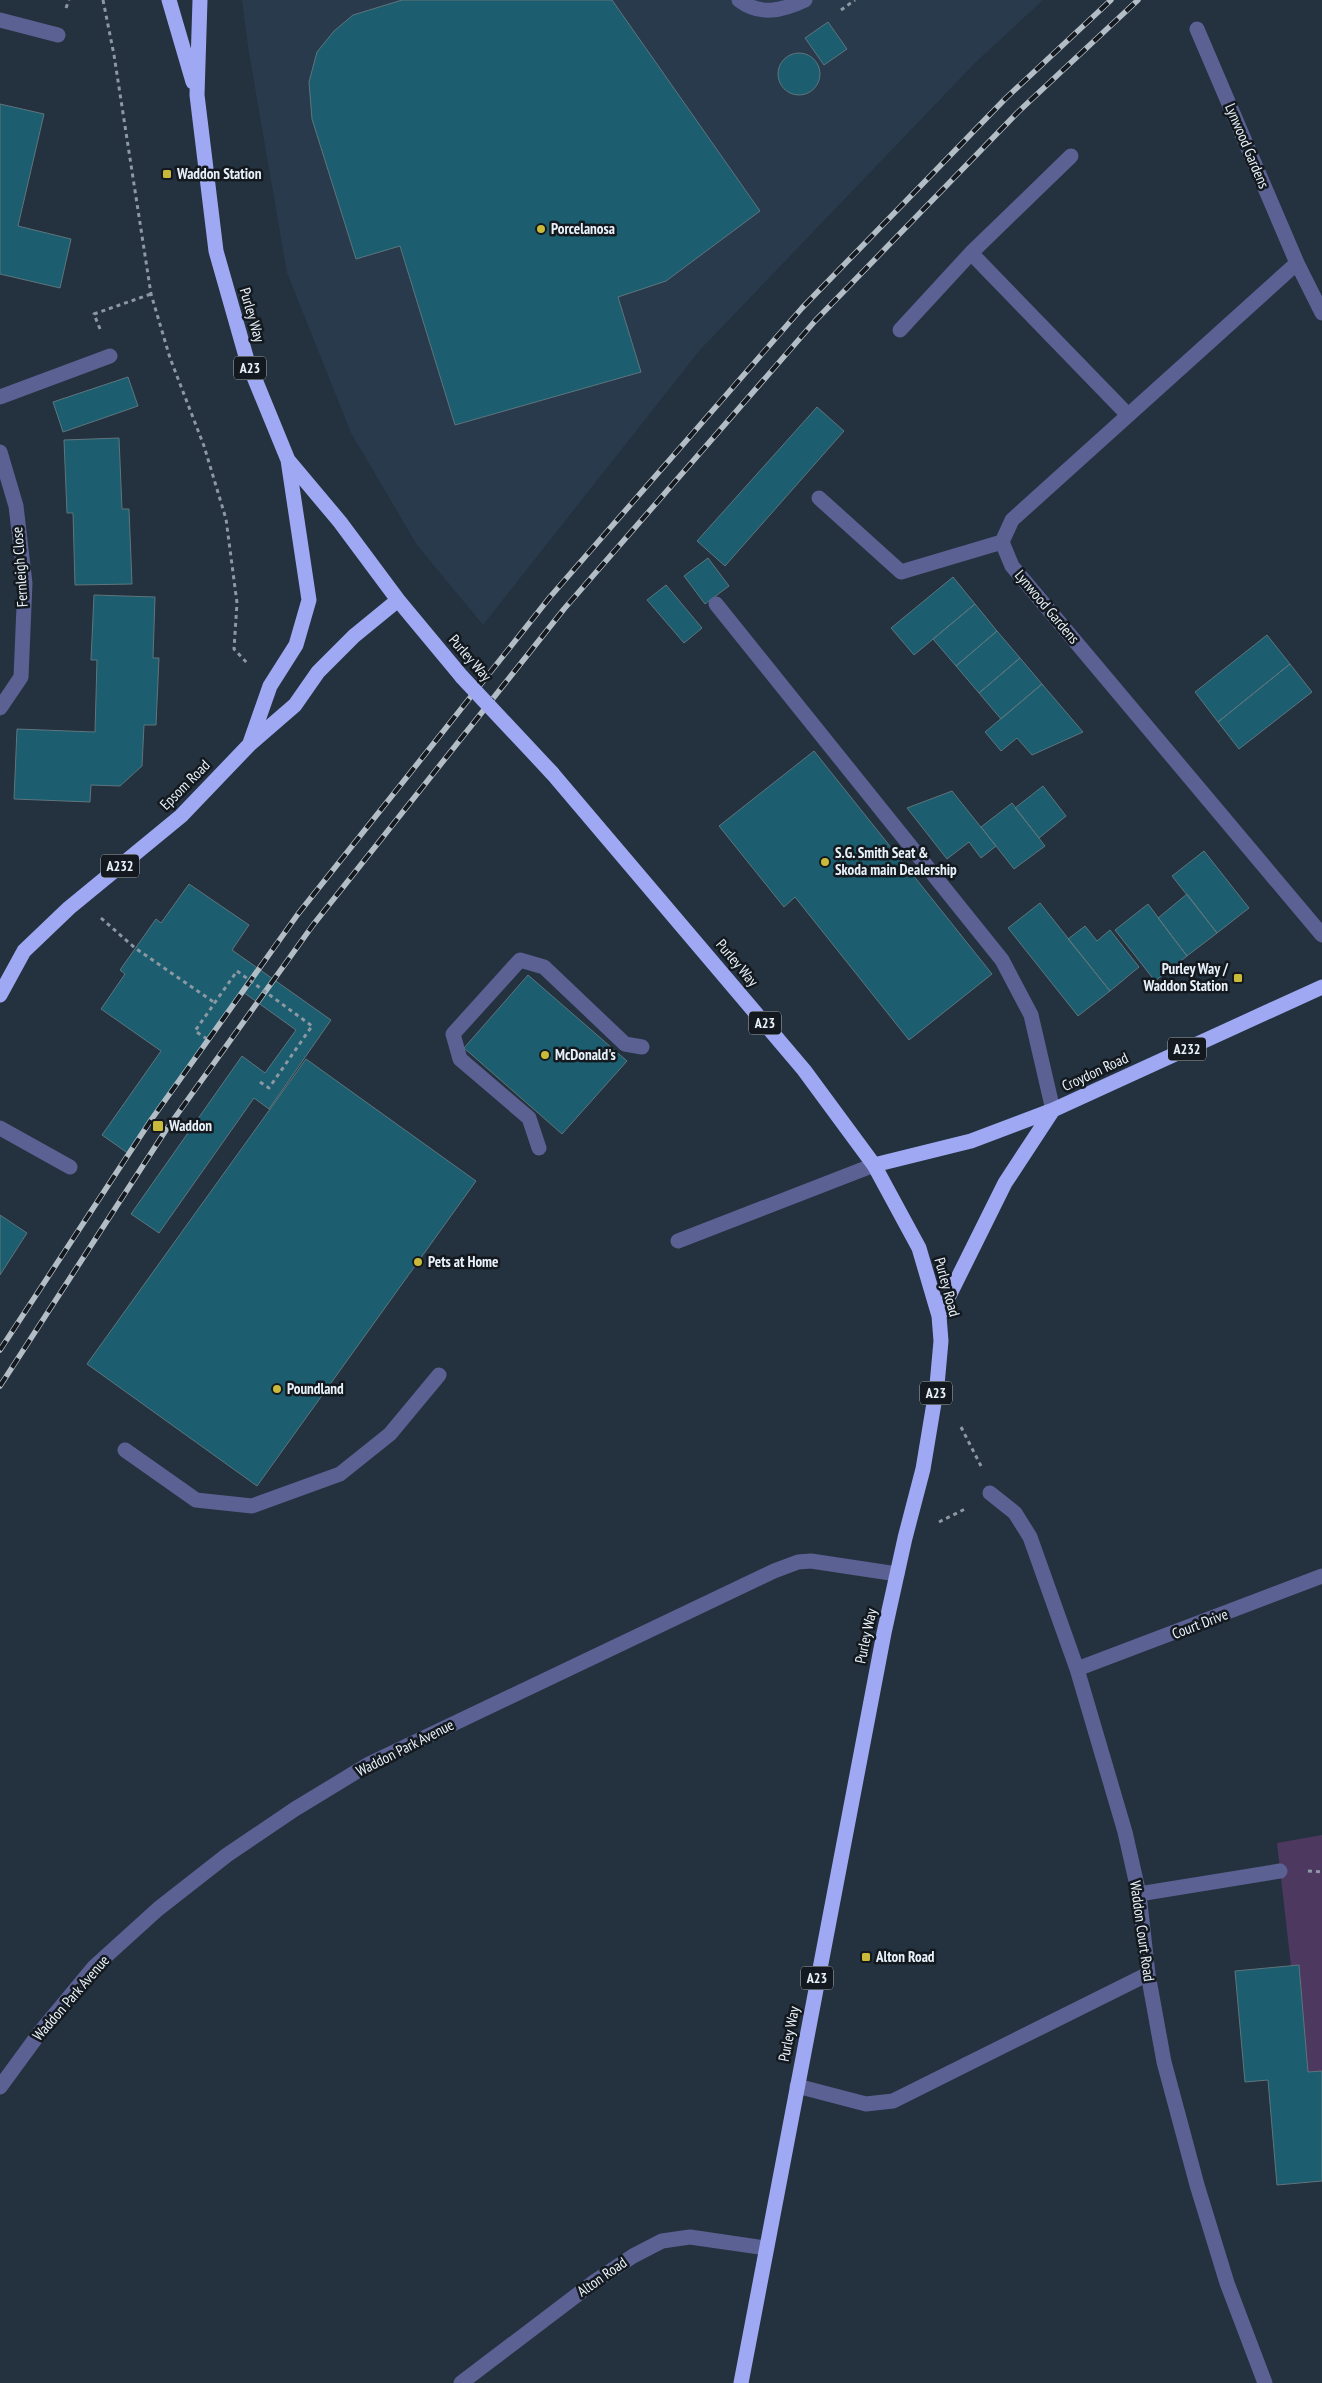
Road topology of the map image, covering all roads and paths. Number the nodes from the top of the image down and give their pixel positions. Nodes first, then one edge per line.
1 (103, 0) edge
2 (169, 0) edge
3 (200, 0) edge
4 (739, 0) edge
5 (805, 0) edge
6 (855, 0) edge
7 (841, 10) dead end
8 (0, 20) edge
9 (1197, 29) dead end
10 (58, 35) dead end
11 (197, 96) junction
12 (1071, 156) dead end
13 (971, 253) junction
14 (1297, 263) junction
15 (151, 294) junction
16 (1322, 313) edge
17 (900, 330) dead end
18 (110, 356) joint
19 (0, 397) edge
20 (1128, 415) junction
21 (0, 452) edge
22 (288, 460) junction
23 (819, 498) dead end
24 (1002, 542) junction
25 (398, 600) junction
26 (716, 604) dead end
27 (234, 649) dead end
28 (0, 708) edge
29 (250, 744) junction
30 (80, 900) junction
31 (1322, 936) edge
32 (1322, 987) edge
33 (0, 995) edge
34 (215, 1003) junction
35 (207, 1039) dead end
36 (642, 1047) dead end
37 (260, 1082) dead end
38 (1053, 1110) junction
39 (0, 1128) edge
40 (539, 1148) dead end
41 (874, 1165) junction
42 (70, 1167) dead end
43 (678, 1241) dead end
44 (939, 1316) junction
45 (439, 1375) dead end
46 (937, 1385) junction
47 (125, 1450) dead end
48 (990, 1493) junction
49 (905, 1538) junction
50 (897, 1574) junction
51 (1322, 1576) edge
52 (1077, 1669) junction
53 (1280, 1871) dead end
54 (1139, 1894) junction
55 (1148, 1974) junction
56 (797, 2086) junction
57 (0, 2087) edge
58 (766, 2248) junction
59 (461, 2383) edge
60 (741, 2383) edge
61 (1265, 2383) edge

1 - 15 path
2 - 11 highway, Purley Way / A23
3 - 11 highway, Purley Way / A23
4 - 5 street
6 - 7 path
8 - 10 street
9 - 14 street, Lynwood Gardens
11 - 22 highway, Purley Way / A23
12 - 13 street
13 - 17 street
13 - 20 street
14 - 16 street, Lynwood Gardens
14 - 20 street
15 - 18 path
15 - 27 path
18 - 19 street
20 - 24 street
21 - 28 street, Fernleigh Close
22 - 25 highway, Purley Way / A23
22 - 29 highway
23 - 24 street
24 - 31 street, Lynwood Gardens
25 - 29 highway, Epsom Road / A232
25 - 41 highway, Purley Way / A23, bridge
26 - 38 street
29 - 30 highway, Epsom Road / A232
30 - 33 highway, Epsom Road / A232
30 - 34 path
32 - 38 highway, Croydon Road / A232
34 - 35 path
34 - 37 path, bridge
36 - 40 street
38 - 41 highway, Croydon Road / A232
38 - 44 highway
39 - 42 street
41 - 43 street
41 - 44 highway, Purley Road / A23
44 - 46 highway, Purley Road / A23
45 - 47 street
46 - 48 path
46 - 49 highway, Purley Road / A23
48 - 49 path
48 - 52 street, Waddon Court Road
49 - 50 highway, Purley Road / A23
50 - 56 highway, Purley Way / A23
50 - 57 street, Waddon Park Avenue
51 - 52 street, Court Drive
52 - 54 street, Waddon Court Road
53 - 54 street
54 - 55 street, Waddon Court Road
55 - 56 street
55 - 61 street, Waddon Court Road
56 - 58 highway, Purley Way / A23
58 - 59 street, Alton Road
58 - 60 highway, Purley Way / A23

